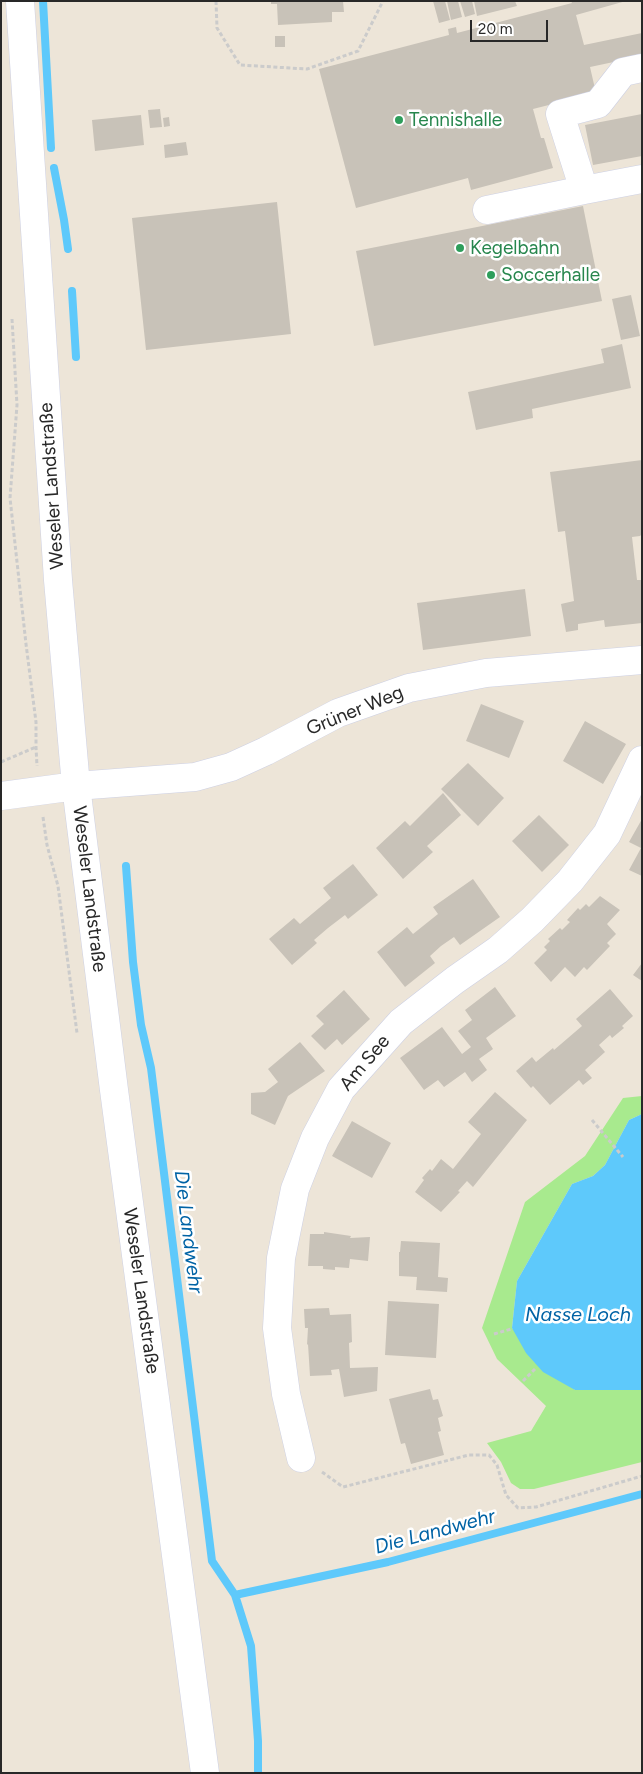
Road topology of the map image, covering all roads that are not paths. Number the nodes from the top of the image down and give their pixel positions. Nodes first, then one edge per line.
1 (20, 1) edge
2 (642, 68) edge
3 (642, 179) edge
4 (584, 190) junction
5 (487, 210) dead end
6 (642, 660) edge
7 (642, 760) edge
8 (76, 786) junction
9 (1, 796) edge
10 (300, 1458) road end
11 (205, 1773) edge

1 - 8 street, Weseler Landstraße
2 - 4 street
3 - 4 street
4 - 5 street
6 - 8 street, Grüner Weg
7 - 10 street, Am See
8 - 9 street, Grüner Weg
8 - 11 street, Weseler Landstraße

